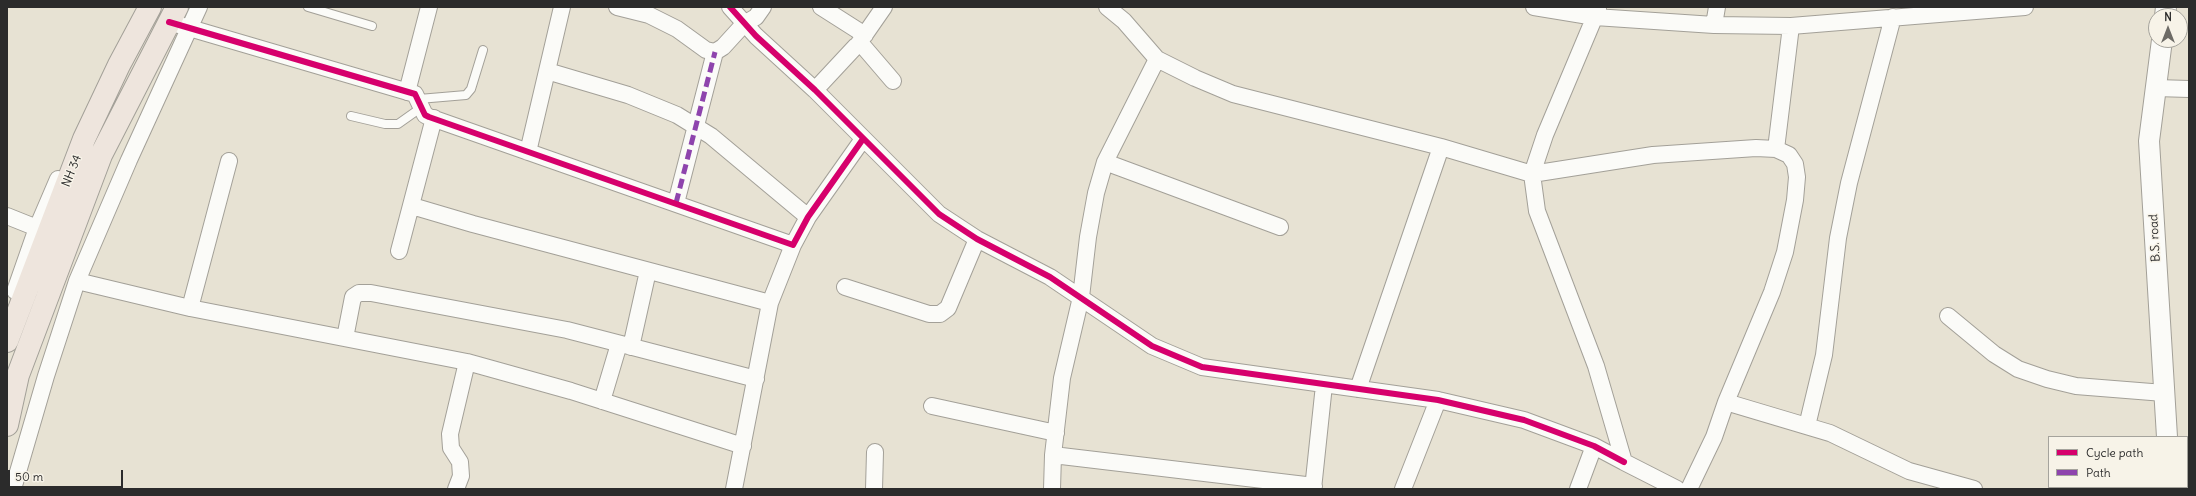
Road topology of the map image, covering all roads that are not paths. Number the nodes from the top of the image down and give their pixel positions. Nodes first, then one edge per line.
1 (139, 7) edge
2 (150, 7) edge
3 (199, 7) edge
4 (308, 7) edge
5 (429, 7) edge
6 (562, 7) edge
7 (617, 7) edge
8 (730, 7) edge
9 (763, 7) edge
10 (821, 7) edge
11 (884, 7) edge
12 (1106, 7) edge
13 (1534, 7) edge
14 (1717, 7) edge
15 (2025, 7) edge
16 (1597, 12) edge
17 (1894, 17) junction
18 (178, 19) edge
19 (744, 24) junction
20 (1714, 25) junction
21 (372, 26) dead end
22 (1791, 26) junction
23 (861, 40) junction
24 (2161, 48) edge
25 (483, 50) dead end
26 (715, 52) junction
27 (1157, 59) junction
28 (547, 71) junction
29 (893, 81) dead end
30 (2156, 88) junction
31 (2189, 89) edge
32 (815, 90) junction
33 (416, 99) junction
34 (351, 116) dead end
35 (434, 118) junction
36 (696, 127) junction
37 (863, 139) junction
38 (1441, 147) junction
39 (1776, 149) junction
40 (528, 152) junction
41 (229, 161) dead end
42 (1105, 162) junction
43 (1532, 174) junction
44 (676, 203) junction
45 (412, 206) junction
46 (7, 216) edge
47 (808, 217) junction
48 (1280, 227) dead end
49 (37, 228) junction
50 (978, 239) junction
51 (793, 245) junction
52 (399, 251) dead end
53 (648, 271) junction
54 (78, 282) junction
55 (845, 287) dead end
56 (1081, 297) junction
57 (770, 303) junction
58 (190, 308) junction
59 (7, 314) edge
60 (1948, 316) dead end
61 (345, 338) junction
62 (7, 341) edge
63 (625, 346) junction
64 (467, 362) junction
65 (756, 379) junction
66 (1324, 385) junction
67 (1358, 389) junction
68 (2164, 393) junction
69 (1438, 400) junction
70 (602, 401) junction
71 (1726, 402) junction
72 (932, 406) dead end
73 (7, 425) edge
74 (1806, 426) junction
75 (1056, 433) junction
76 (2167, 436) edge
77 (743, 446) junction
78 (1594, 446) junction
79 (875, 452) dead end
80 (1053, 455) junction
81 (1624, 462) junction
82 (1314, 488) edge
83 (12, 489) edge
84 (456, 489) edge
85 (734, 489) edge
86 (874, 489) edge
87 (1052, 489) edge
88 (1403, 489) edge
89 (1578, 489) edge
90 (1676, 489) edge
91 (1689, 489) edge
92 (1974, 489) edge

1 - 49 street
2 - 62 main road, NH 34
3 - 18 street
4 - 21 lane
5 - 33 street
6 - 28 street
7 - 26 street
8 - 19 street
9 - 19 street
10 - 23 street
11 - 23 street
12 - 27 street
13 - 16 street
14 - 20 street
15 - 17 street
16 - 20 street
16 - 43 street
17 - 22 street
17 - 74 street
18 - 33 street
18 - 54 street
18 - 73 main road
19 - 26 street
19 - 32 street
20 - 22 street
22 - 39 street
23 - 29 street
23 - 32 street
24 - 30 street, B.S. road
25 - 33 lane
26 - 36 street
27 - 38 street
27 - 42 street
28 - 36 street
28 - 40 street
30 - 31 street
30 - 68 street, B.S. road
32 - 37 street
33 - 34 lane
33 - 35 street
35 - 40 street
35 - 45 street
36 - 44 street
36 - 47 street
37 - 47 street
37 - 50 street
38 - 43 street
38 - 67 street
39 - 43 street
39 - 71 street
40 - 44 street
41 - 58 street
42 - 48 street
42 - 56 street
43 - 81 street
44 - 51 street
45 - 52 street
45 - 53 street
46 - 49 street
47 - 51 street
49 - 59 street
50 - 55 street
50 - 56 street
51 - 57 street
53 - 57 street
53 - 63 street
54 - 58 street
54 - 83 street
56 - 66 street
56 - 75 street
57 - 65 street
58 - 61 street
60 - 68 street
61 - 63 street
61 - 64 street
63 - 65 street
63 - 70 street
64 - 70 street
64 - 84 street
65 - 77 street
66 - 67 street
66 - 82 street
67 - 69 street
68 - 76 street, B.S. road
69 - 78 street
69 - 88 street
70 - 77 street
71 - 74 street
71 - 91 street
72 - 75 street
74 - 92 street
75 - 80 street
77 - 85 street
78 - 81 street
78 - 89 street
79 - 86 street
80 - 82 street
80 - 87 street
81 - 90 street

